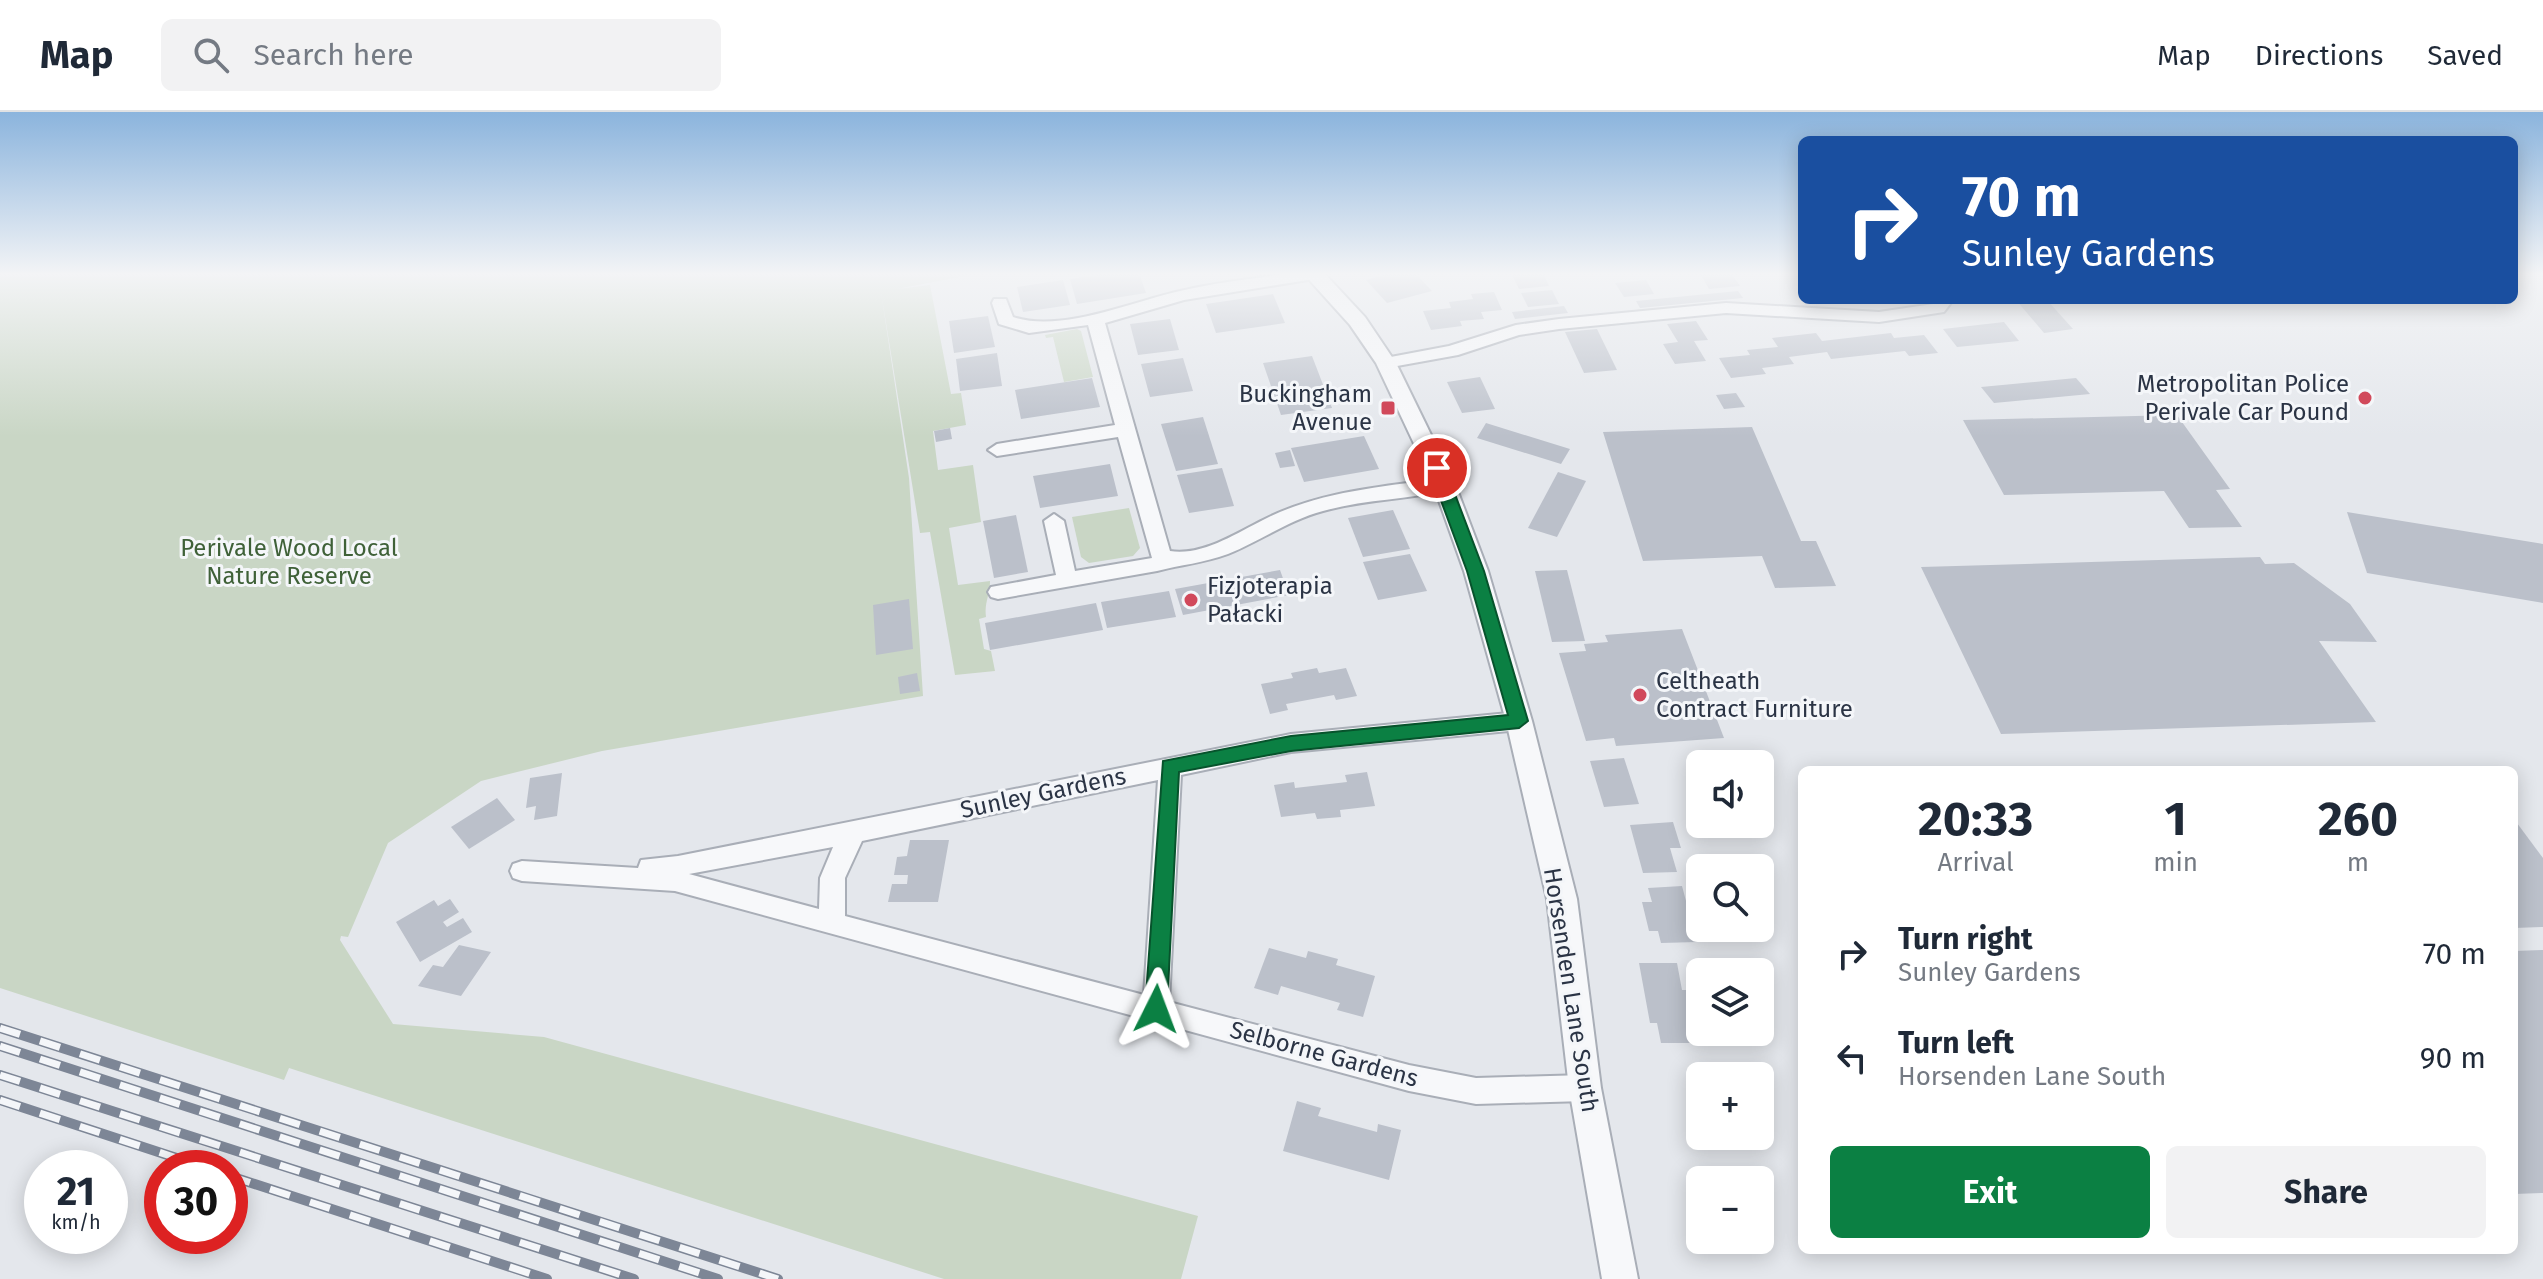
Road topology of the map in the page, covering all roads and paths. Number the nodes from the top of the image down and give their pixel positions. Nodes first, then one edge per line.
1 (1097, 327) edge
2 (1362, 327) edge
3 (1534, 327) edge
4 (1386, 363) junction
5 (1124, 430) junction
6 (997, 450) dead end
7 (1444, 484) junction
8 (1054, 521) dead end
9 (1164, 559) junction
10 (1067, 580) junction
11 (998, 592) dead end
12 (1519, 721) junction
13 (1170, 766) junction
14 (854, 833) junction
15 (522, 871) joint
16 (835, 926) junction
17 (1156, 1009) junction
18 (1585, 1088) junction
19 (1620, 1279) edge

1 - 5 street
2 - 4 street, Horsenden Lane South
3 - 4 street
4 - 7 street, Horsenden Lane South
5 - 6 street
5 - 9 street
7 - 9 street
7 - 12 street, Horsenden Lane South
8 - 10 street
9 - 10 street
10 - 11 street
12 - 13 street, Sunley Gardens
12 - 18 street, Horsenden Lane South
13 - 14 street, Sunley Gardens
13 - 17 street
14 - 15 street, Sunley Gardens
14 - 16 street
15 - 16 street, Selborne Gardens
16 - 17 street, Selborne Gardens
17 - 18 street, Selborne Gardens
18 - 19 street, Horsenden Lane South

